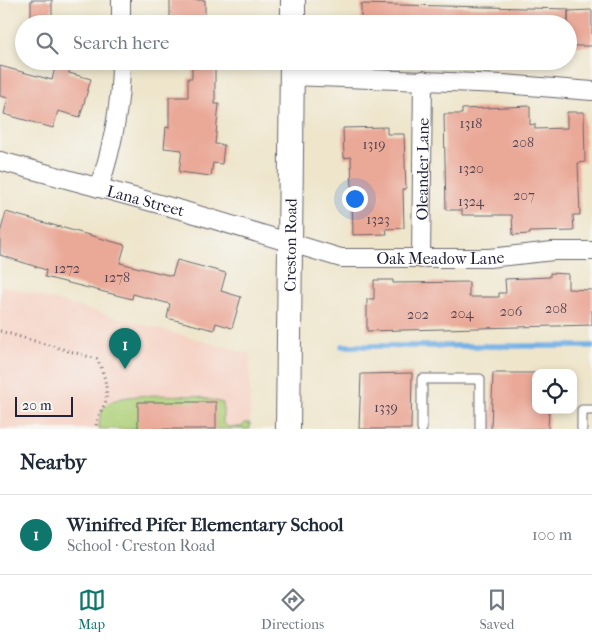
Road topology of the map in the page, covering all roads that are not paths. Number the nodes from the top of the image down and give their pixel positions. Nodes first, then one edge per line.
1 (122, 0) edge
2 (293, 0) edge
3 (121, 15) edge
4 (293, 15) edge
5 (121, 70) edge
6 (292, 70) edge
7 (314, 70) edge
8 (422, 80) junction
9 (592, 91) edge
10 (0, 161) edge
11 (100, 188) junction
12 (290, 243) junction
13 (592, 251) edge
14 (421, 258) junction
15 (592, 410) edge
16 (288, 429) edge
17 (422, 429) edge
18 (480, 429) edge
19 (582, 429) edge

1 - 3 street
2 - 4 main road
5 - 11 street
6 - 12 main road, Creston Road
7 - 8 street
8 - 9 street
8 - 14 street, Oleander Lane
10 - 11 street, Lana Street
11 - 12 street, Lana Street
12 - 14 street, Oak Meadow Lane
12 - 16 main road, Creston Road
13 - 14 street, Oak Meadow Lane
15 - 19 lane
17 - 18 lane

